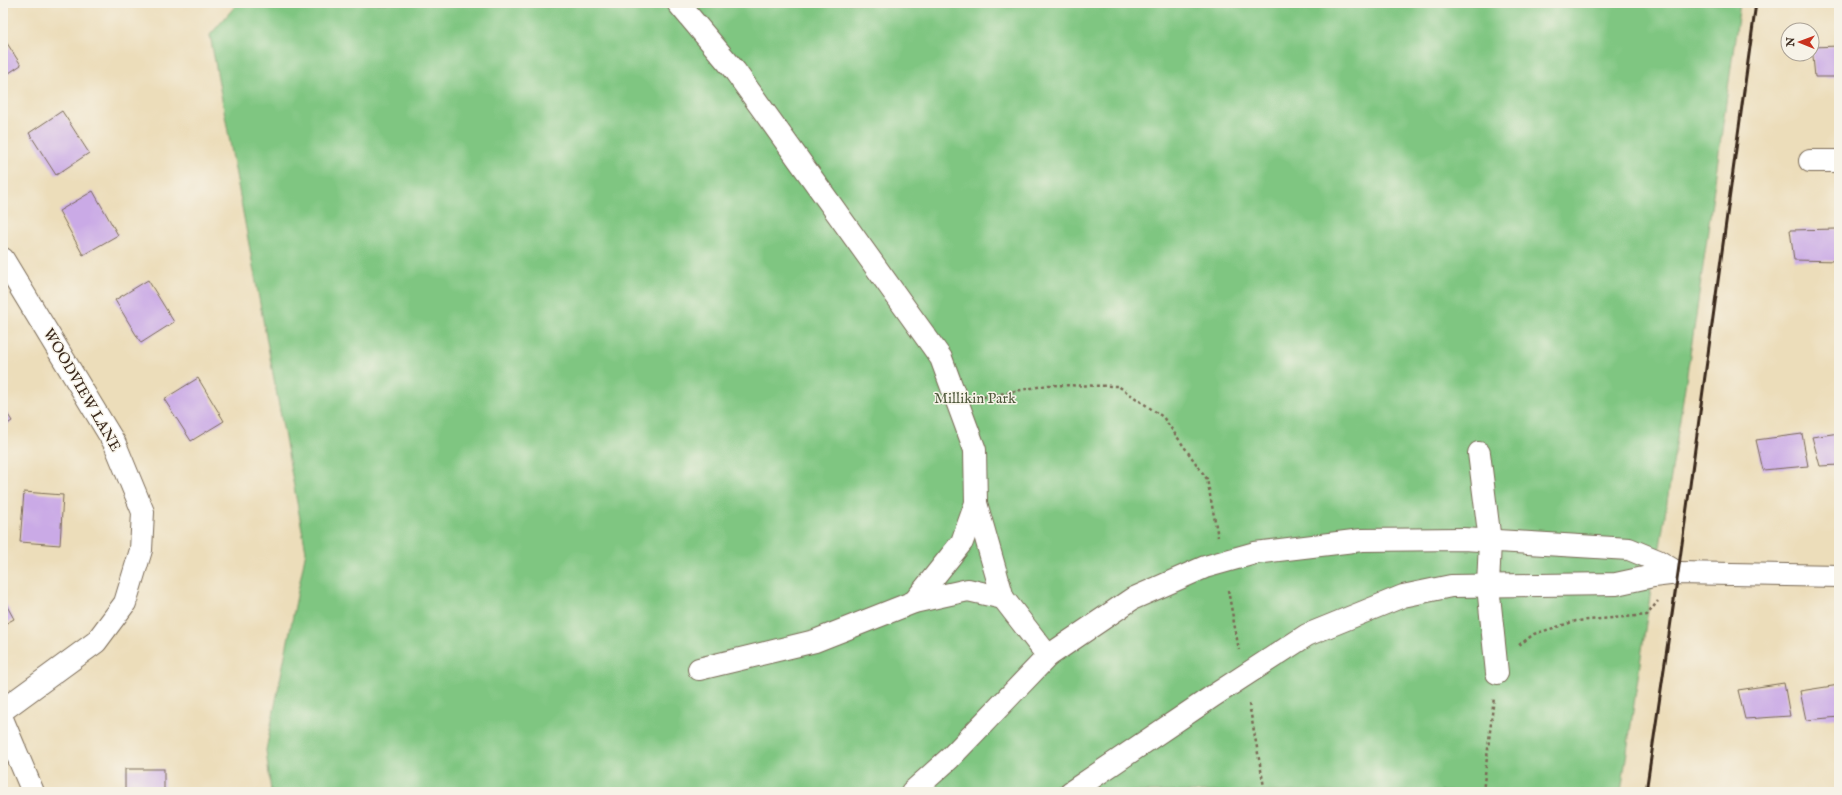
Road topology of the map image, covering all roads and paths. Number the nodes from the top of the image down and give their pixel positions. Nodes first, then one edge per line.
1 (678, 3) edge
2 (1810, 161) dead end
3 (1839, 161) edge
4 (3, 259) edge
5 (957, 402) junction
6 (1479, 453) dead end
7 (976, 503) junction
8 (1218, 539) dead end
9 (1490, 541) junction
10 (1678, 573) junction
11 (1839, 576) edge
12 (1488, 586) junction
13 (1228, 590) dead end
14 (1003, 598) junction
15 (914, 602) junction
16 (1239, 653) dead end
17 (1048, 656) junction
18 (699, 669) dead end
19 (1497, 673) junction
20 (1249, 704) dead end
21 (3, 710) edge
22 (3, 721) edge
23 (33, 792) edge
24 (912, 792) edge
25 (1071, 792) edge
26 (1265, 792) edge
27 (1483, 792) edge

1 - 5 street
2 - 3 street
4 - 21 street, WOODVIEW LANE
5 - 7 street
5 - 8 path
6 - 9 street
7 - 14 street
7 - 15 street
9 - 10 street
9 - 12 street
9 - 17 street
10 - 11 street
10 - 12 street
10 - 19 path
12 - 19 street
12 - 25 street
13 - 16 path
14 - 15 street
14 - 17 street
15 - 18 street
17 - 24 street
19 - 27 path
20 - 26 path
22 - 23 street

